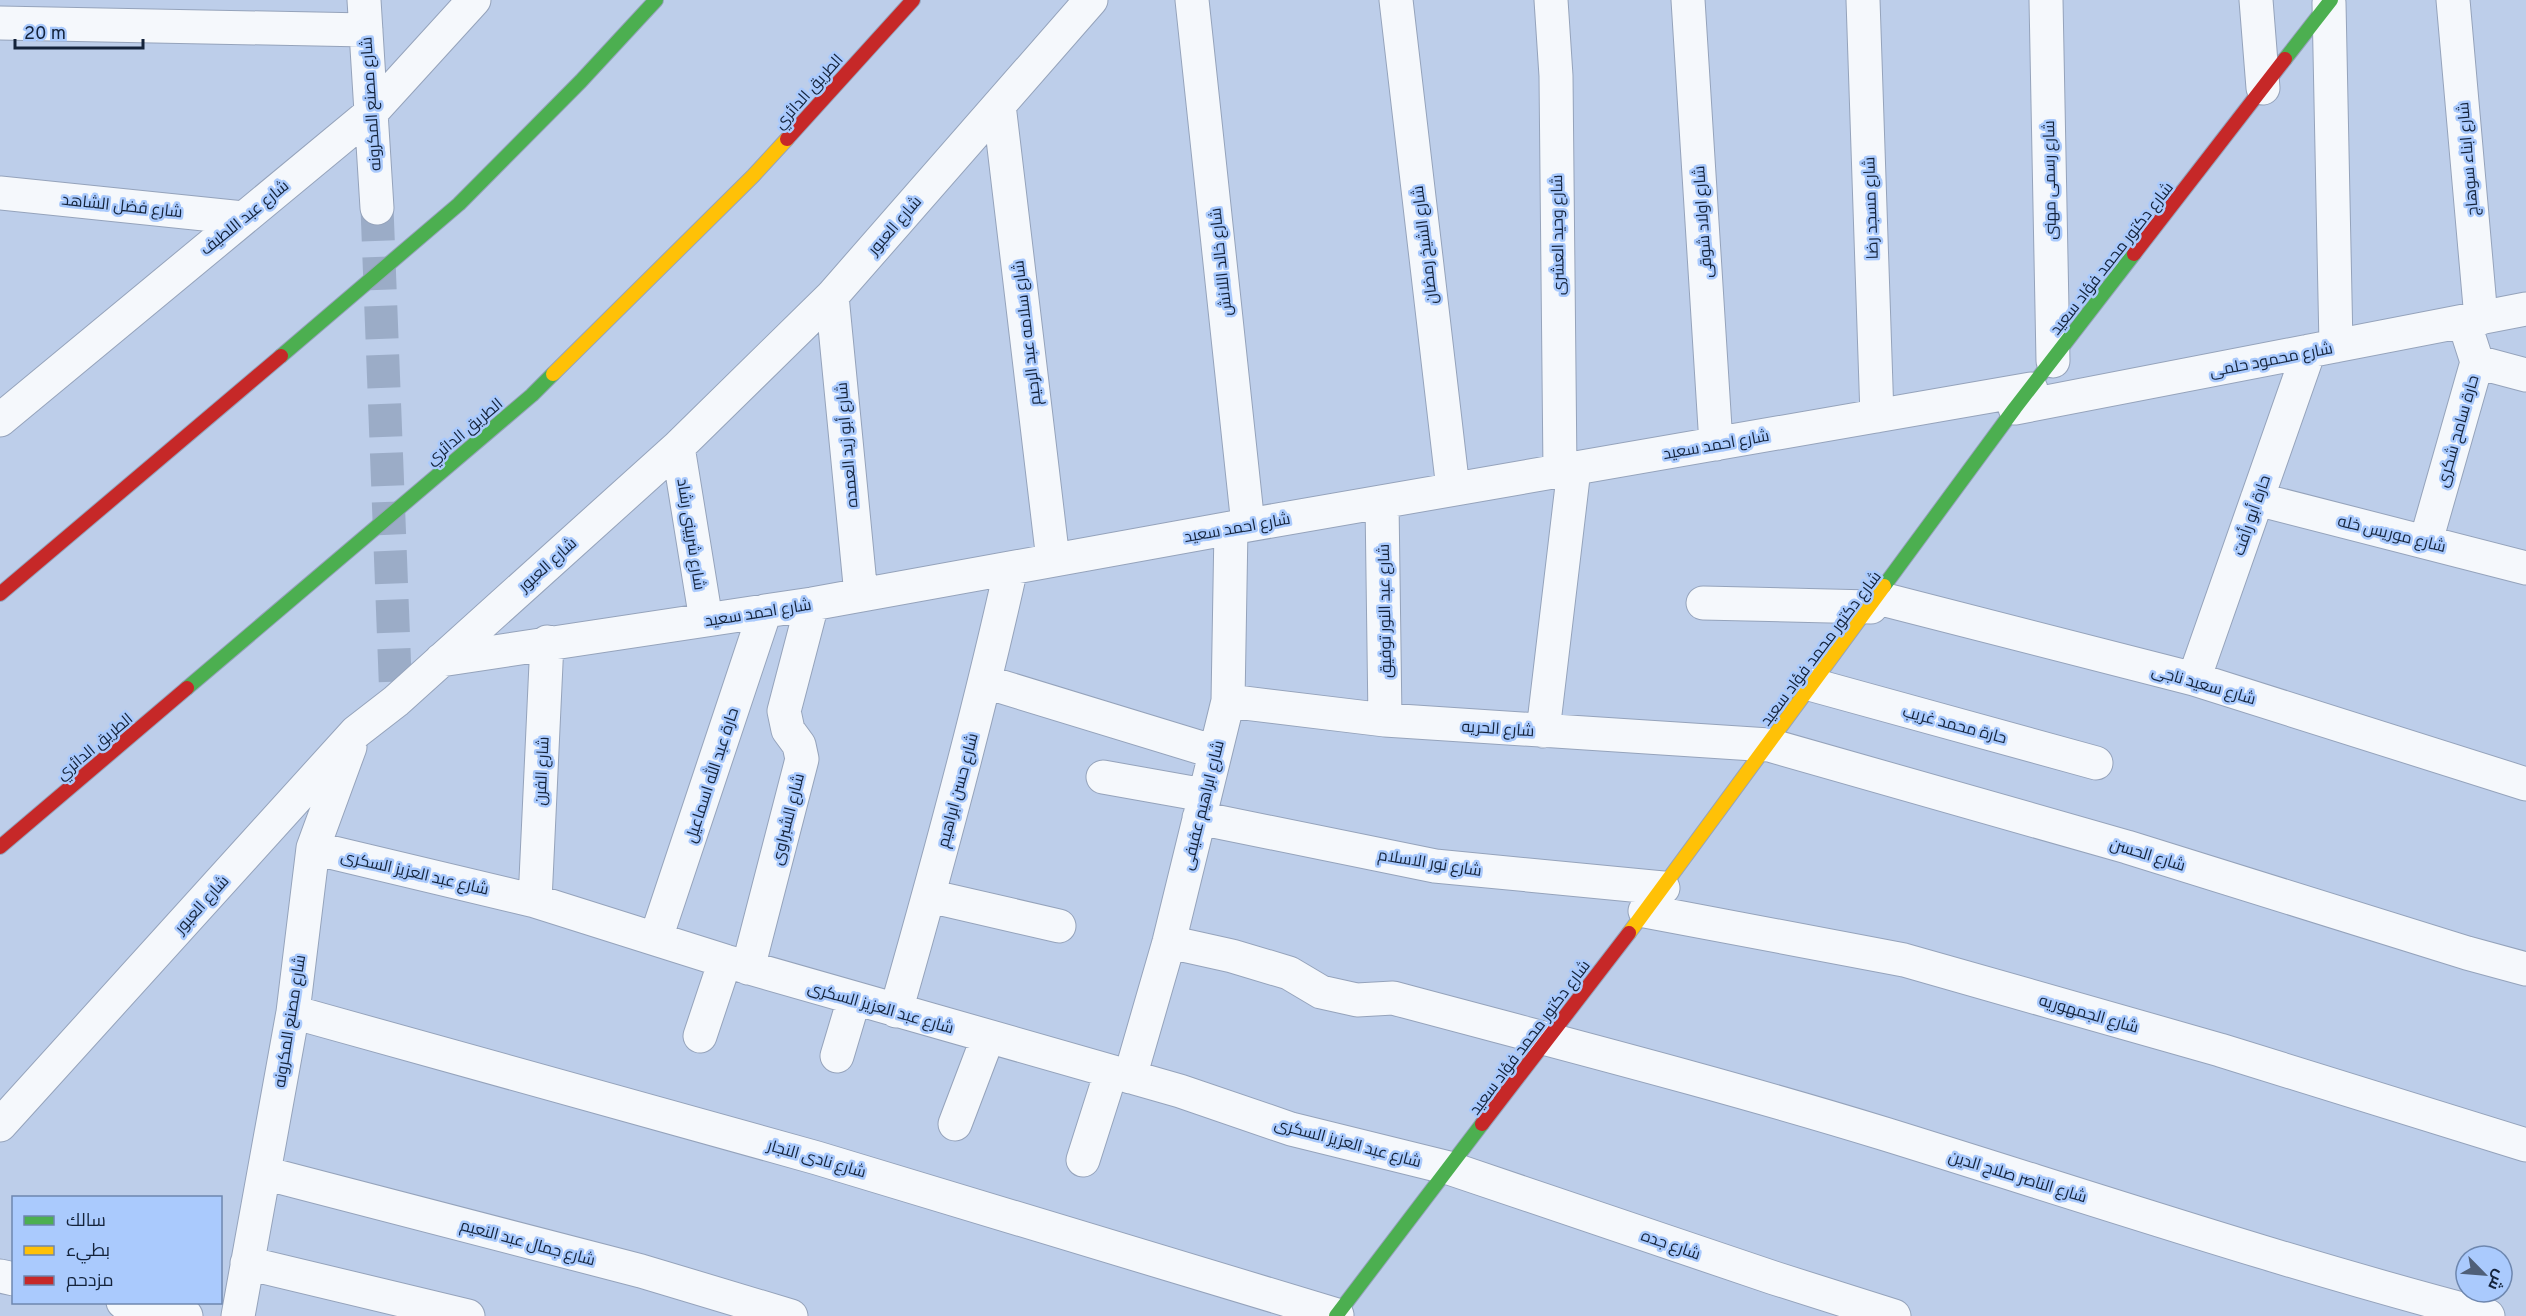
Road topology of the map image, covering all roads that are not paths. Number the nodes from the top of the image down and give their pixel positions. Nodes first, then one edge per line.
1 (474, 0) edge
2 (656, 0) edge
3 (913, 0) edge
4 (1091, 0) edge
5 (1192, 0) edge
6 (1396, 0) edge
7 (1551, 0) edge
8 (1688, 0) edge
9 (1863, 0) edge
10 (2046, 0) edge
11 (2256, 0) edge
12 (2453, 0) edge
13 (2330, 1) edge
14 (49, 12) edge
15 (365, 15) edge
16 (0, 23) edge
17 (2263, 88) junction
18 (999, 105) junction
19 (371, 113) junction
20 (0, 192) edge
21 (377, 208) tunnel mouth
22 (243, 218) junction
23 (832, 296) junction
24 (2526, 309) edge
25 (2470, 320) junction
26 (2322, 349) junction
27 (2053, 360) junction
28 (2477, 362) junction
29 (2526, 375) edge
30 (0, 386) edge
31 (31, 392) junction
32 (2023, 398) junction
33 (1877, 416) junction
34 (0, 420) edge
35 (1716, 444) junction
36 (678, 447) junction
37 (1567, 470) junction
38 (1453, 489) junction
39 (2257, 499) junction
40 (1382, 502) junction
41 (1239, 526) junction
42 (2426, 541) junction
43 (1053, 560) junction
44 (1011, 567) junction
45 (2526, 568) edge
46 (0, 594) edge
47 (861, 595) junction
48 (1875, 602) junction
49 (1703, 603) dead end
50 (812, 604) junction
51 (765, 611) junction
52 (706, 620) junction
53 (547, 642) junction
54 (441, 660) junction
55 (2194, 679) junction
56 (986, 682) junction
57 (1813, 686) junction
58 (1228, 701) junction
59 (1385, 720) junction
60 (1543, 731) junction
61 (356, 732) junction
62 (1769, 745) junction
63 (1215, 752) junction
64 (2096, 763) dead end
65 (1103, 777) dead end
66 (2526, 784) edge
67 (1202, 807) junction
68 (0, 847) edge
69 (313, 848) junction
70 (929, 896) junction
71 (535, 900) junction
72 (1654, 900) junction
73 (1059, 927) dead end
74 (656, 938) junction
75 (1169, 942) junction
76 (737, 965) junction
77 (2526, 969) edge
78 (854, 999) junction
79 (896, 1011) junction
80 (293, 1012) junction
81 (700, 1036) dead end
82 (988, 1037) junction
83 (1547, 1039) junction
84 (837, 1056) dead end
85 (1121, 1074) junction
86 (955, 1124) dead end
87 (0, 1125) edge
88 (2526, 1144) edge
89 (1083, 1160) dead end
90 (1449, 1168) junction
91 (264, 1173) junction
92 (247, 1263) junction
93 (132, 1304) edge
94 (186, 1316) edge
95 (238, 1316) edge
96 (468, 1316) edge
97 (791, 1316) edge
98 (1338, 1316) edge
99 (1894, 1316) edge
100 (2488, 1316) edge

1 - 19 street, شارع عبد اللطيف
2 - 46 main road
3 - 68 main road, الطريق الدائري
4 - 18 street, شارع العبور
5 - 41 street, شارع خالد اللانش
6 - 38 street, شارع الشيخ رمضان
7 - 37 street, شارع وحيد العشرى
8 - 35 street, شارع اولاد شوقى
9 - 33 street, شارع مسجد رضا
10 - 27 street, شارع رسمى مهنى
11 - 17 street
12 - 25 street, شارع ابناء سوهاج
13 - 17 main road, شارع دكتور محمد فؤاد سعيد
13 - 26 street
14 - 15 street
14 - 16 street
15 - 19 street, شارع مصنع المكرونه
17 - 27 main road, شارع دكتور محمد فؤاد سعيد
18 - 23 street, شارع العبور
18 - 43 street, شارع سلامه عبد الرحيم
19 - 21 street, شارع مصنع المكرونه
19 - 22 street, شارع عبد اللطيف
20 - 22 street, شارع فضل الشاهد
22 - 31 street, شارع عبد اللطيف
23 - 36 street, شارع العبور
23 - 47 street, شارع أبو زيد العمده
24 - 25 street, شارع محمود حلمى
25 - 26 street, شارع محمود حلمى
25 - 28 street, حارة سامح شكرى
26 - 32 street, شارع محمود حلمى
26 - 39 street, حارة أبو رأفت
27 - 32 main road, شارع دكتور محمد فؤاد سعيد
28 - 29 street
28 - 42 street, حارة سامح شكرى
30 - 31 street
31 - 34 street, شارع عبد اللطيف
32 - 33 street, شارع احمد سعيد
32 - 48 main road, شارع دكتور محمد فؤاد سعيد
33 - 35 street, شارع احمد سعيد
35 - 37 street, شارع احمد سعيد
36 - 52 street, شارع شربينى رشاد
36 - 54 street, شارع العبور
37 - 38 street, شارع احمد سعيد
37 - 60 street, شارع وحيد العشرى
38 - 40 street, شارع احمد سعيد
39 - 42 street, شارع موريس خله
39 - 55 street, حارة أبو رأفت
40 - 41 street, شارع احمد سعيد
40 - 59 street, شارع عبد النور توفيق
41 - 43 street, شارع احمد سعيد
41 - 58 street, شارع ابراهيم عفيفى
42 - 45 street, شارع موريس خله
43 - 44 street, شارع احمد سعيد
44 - 47 street, شارع احمد سعيد
44 - 56 street, شارع حسن ابراهيم
47 - 50 street, شارع احمد سعيد
48 - 49 street, شارع سعيد ناجى
48 - 55 street, شارع سعيد ناجى
48 - 57 main road, شارع دكتور محمد فؤاد سعيد
50 - 51 street, شارع احمد سعيد
50 - 76 street, شارع الشبراوى
51 - 52 street, شارع احمد سعيد
51 - 74 street, حارة عبد الله اسماعيل
52 - 53 street, شارع احمد سعيد
53 - 54 street, شارع احمد سعيد
53 - 71 street, شارع الفرن
54 - 61 street, شارع العبور
55 - 66 street, شارع سعيد ناجى
56 - 63 street
56 - 70 street, شارع حسن ابراهيم
57 - 62 main road, شارع دكتور محمد فؤاد سعيد
57 - 64 street, حارة محمد غريب
58 - 59 street, شارع الحريه
58 - 63 street, شارع ابراهيم عفيفى
59 - 60 street, شارع الحريه
60 - 62 street, شارع الحريه
61 - 69 street, شارع مصنع المكرونه
61 - 87 street, شارع العبور
62 - 72 main road, شارع دكتور محمد فؤاد سعيد
62 - 77 street, شارع الحسن
63 - 67 street, شارع ابراهيم عفيفى
65 - 67 street, شارع نور الاسلام
67 - 72 street, شارع نور الاسلام
67 - 75 street, شارع ابراهيم عفيفى
69 - 71 street, شارع عبد العزيز السكرى
69 - 80 street, شارع مصنع المكرونه
70 - 73 street
70 - 79 street, شارع حسن ابراهيم
71 - 74 street, شارع عبد العزيز السكرى
72 - 83 main road, شارع دكتور محمد فؤاد سعيد
72 - 88 street, شارع الجمهوريه
74 - 76 street, شارع عبد العزيز السكرى
75 - 83 street, شارع الناصر صلاح الدين
75 - 85 street, شارع ابراهيم عفيفى
76 - 78 street, شارع عبد العزيز السكرى
76 - 81 street, شارع الشبراوى
78 - 79 street, شارع عبد العزيز السكرى
78 - 84 street
79 - 82 street, شارع عبد العزيز السكرى
80 - 91 street, شارع مصنع المكرونه
80 - 98 street, شارع نادى النجار
82 - 85 street, شارع عبد العزيز السكرى
82 - 86 street
83 - 90 main road, شارع دكتور محمد فؤاد سعيد
83 - 100 street, شارع الناصر صلاح الدين
85 - 89 street, شارع ابراهيم عفيفى
85 - 90 street, شارع عبد العزيز السكرى
90 - 98 main road, شارع دكتور محمد فؤاد سعيد
90 - 99 street, شارع جده
91 - 92 street, شارع مصنع المكرونه
91 - 97 street, شارع جمال عبد النعيم
92 - 95 street, شارع مصنع المكرونه
92 - 96 street
93 - 94 street

